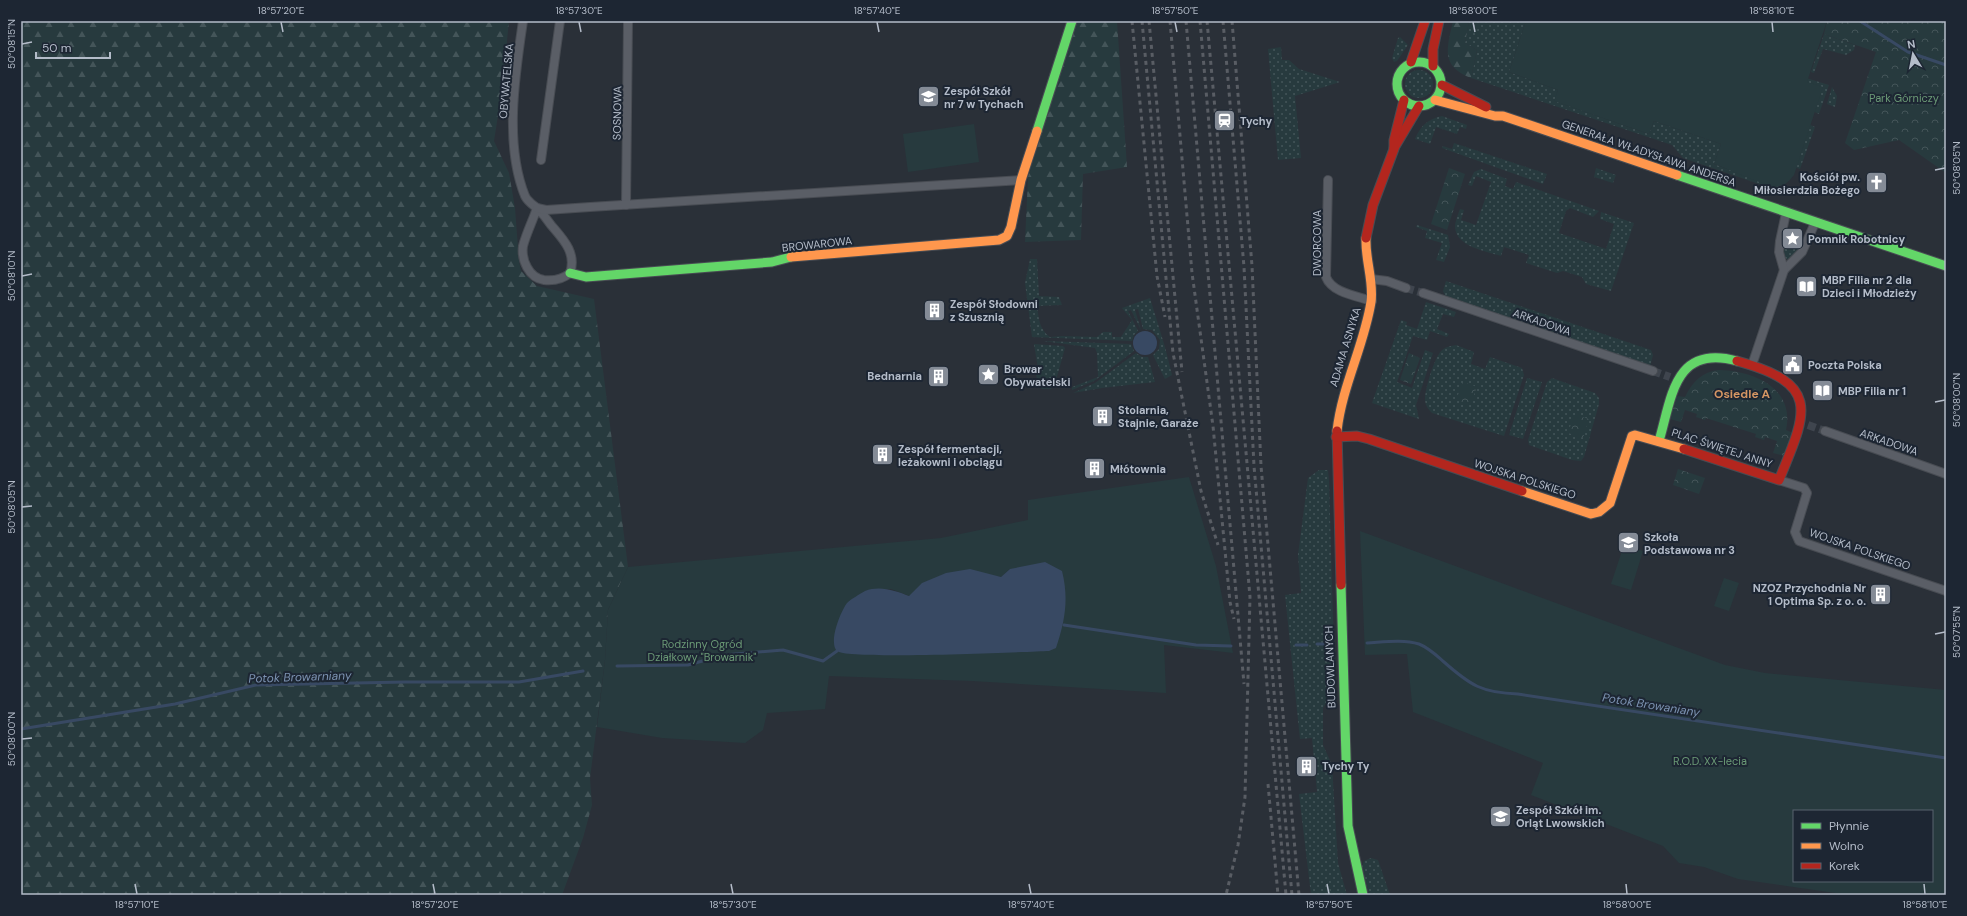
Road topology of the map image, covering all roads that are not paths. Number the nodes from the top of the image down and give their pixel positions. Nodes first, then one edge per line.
1 (523, 21) edge
2 (560, 21) edge
3 (628, 21) edge
4 (1072, 21) edge
5 (1424, 21) edge
6 (1439, 21) edge
7 (1411, 62) junction
8 (1433, 66) junction
9 (1442, 85) junction
10 (1404, 100) junction
11 (1435, 100) junction
12 (1420, 106) junction
13 (1503, 116) junction
14 (1394, 148) junction
15 (541, 160) dead end
16 (1021, 180) junction
17 (1328, 180) dead end
18 (626, 205) junction
19 (537, 208) junction
20 (1786, 213) junction
21 (1815, 222) junction
22 (1946, 266) edge
23 (1784, 270) junction
24 (570, 273) junction
25 (1371, 279) junction
26 (1406, 288) tunnel mouth
27 (1423, 293) tunnel mouth
28 (1372, 301) junction
29 (1752, 365) junction
30 (1653, 371) tunnel mouth
31 (1825, 431) tunnel mouth
32 (1336, 437) junction
33 (1659, 441) junction
34 (1946, 474) edge
35 (1779, 480) junction
36 (1946, 591) edge
37 (1363, 895) edge

1 - 19 street, OBYWATELSKA
2 - 15 street
3 - 18 street, SOSNOWA
4 - 16 street, BROWAROWA
5 - 7 street
6 - 8 street
7 - 8 street
7 - 10 street
8 - 9 street
9 - 11 street
9 - 13 street, GENERAŁA WŁADYSŁAWA ANDERSA
10 - 12 street
10 - 14 street, ADAMA ASNYKA
11 - 12 street
11 - 13 street, GENERAŁA WŁADYSŁAWA ANDERSA
12 - 14 street, ADAMA ASNYKA
13 - 20 street, GENERAŁA WŁADYSŁAWA ANDERSA
14 - 25 street, ADAMA ASNYKA
16 - 18 street
16 - 24 street, BROWAROWA
17 - 28 street, DWORCOWA
18 - 19 street
19 - 24 street, OBYWATELSKA
19 - 24 street
20 - 21 street, GENERAŁA WŁADYSŁAWA ANDERSA
20 - 23 street
21 - 22 street, GENERAŁA WŁADYSŁAWA ANDERSA
21 - 23 street
23 - 29 street
25 - 26 street
25 - 28 street, ADAMA ASNYKA
27 - 30 street, ARKADOWA
28 - 32 street, ADAMA ASNYKA
29 - 33 street, PLAC ŚWIĘTEJ ANNY
29 - 35 street, PLAC ŚWIĘTEJ ANNY
31 - 34 street, ARKADOWA
32 - 33 street, WOJSKA POLSKIEGO
32 - 37 street, BUDOWLANYCH
33 - 35 street, PLAC ŚWIĘTEJ ANNY
35 - 36 street, WOJSKA POLSKIEGO

